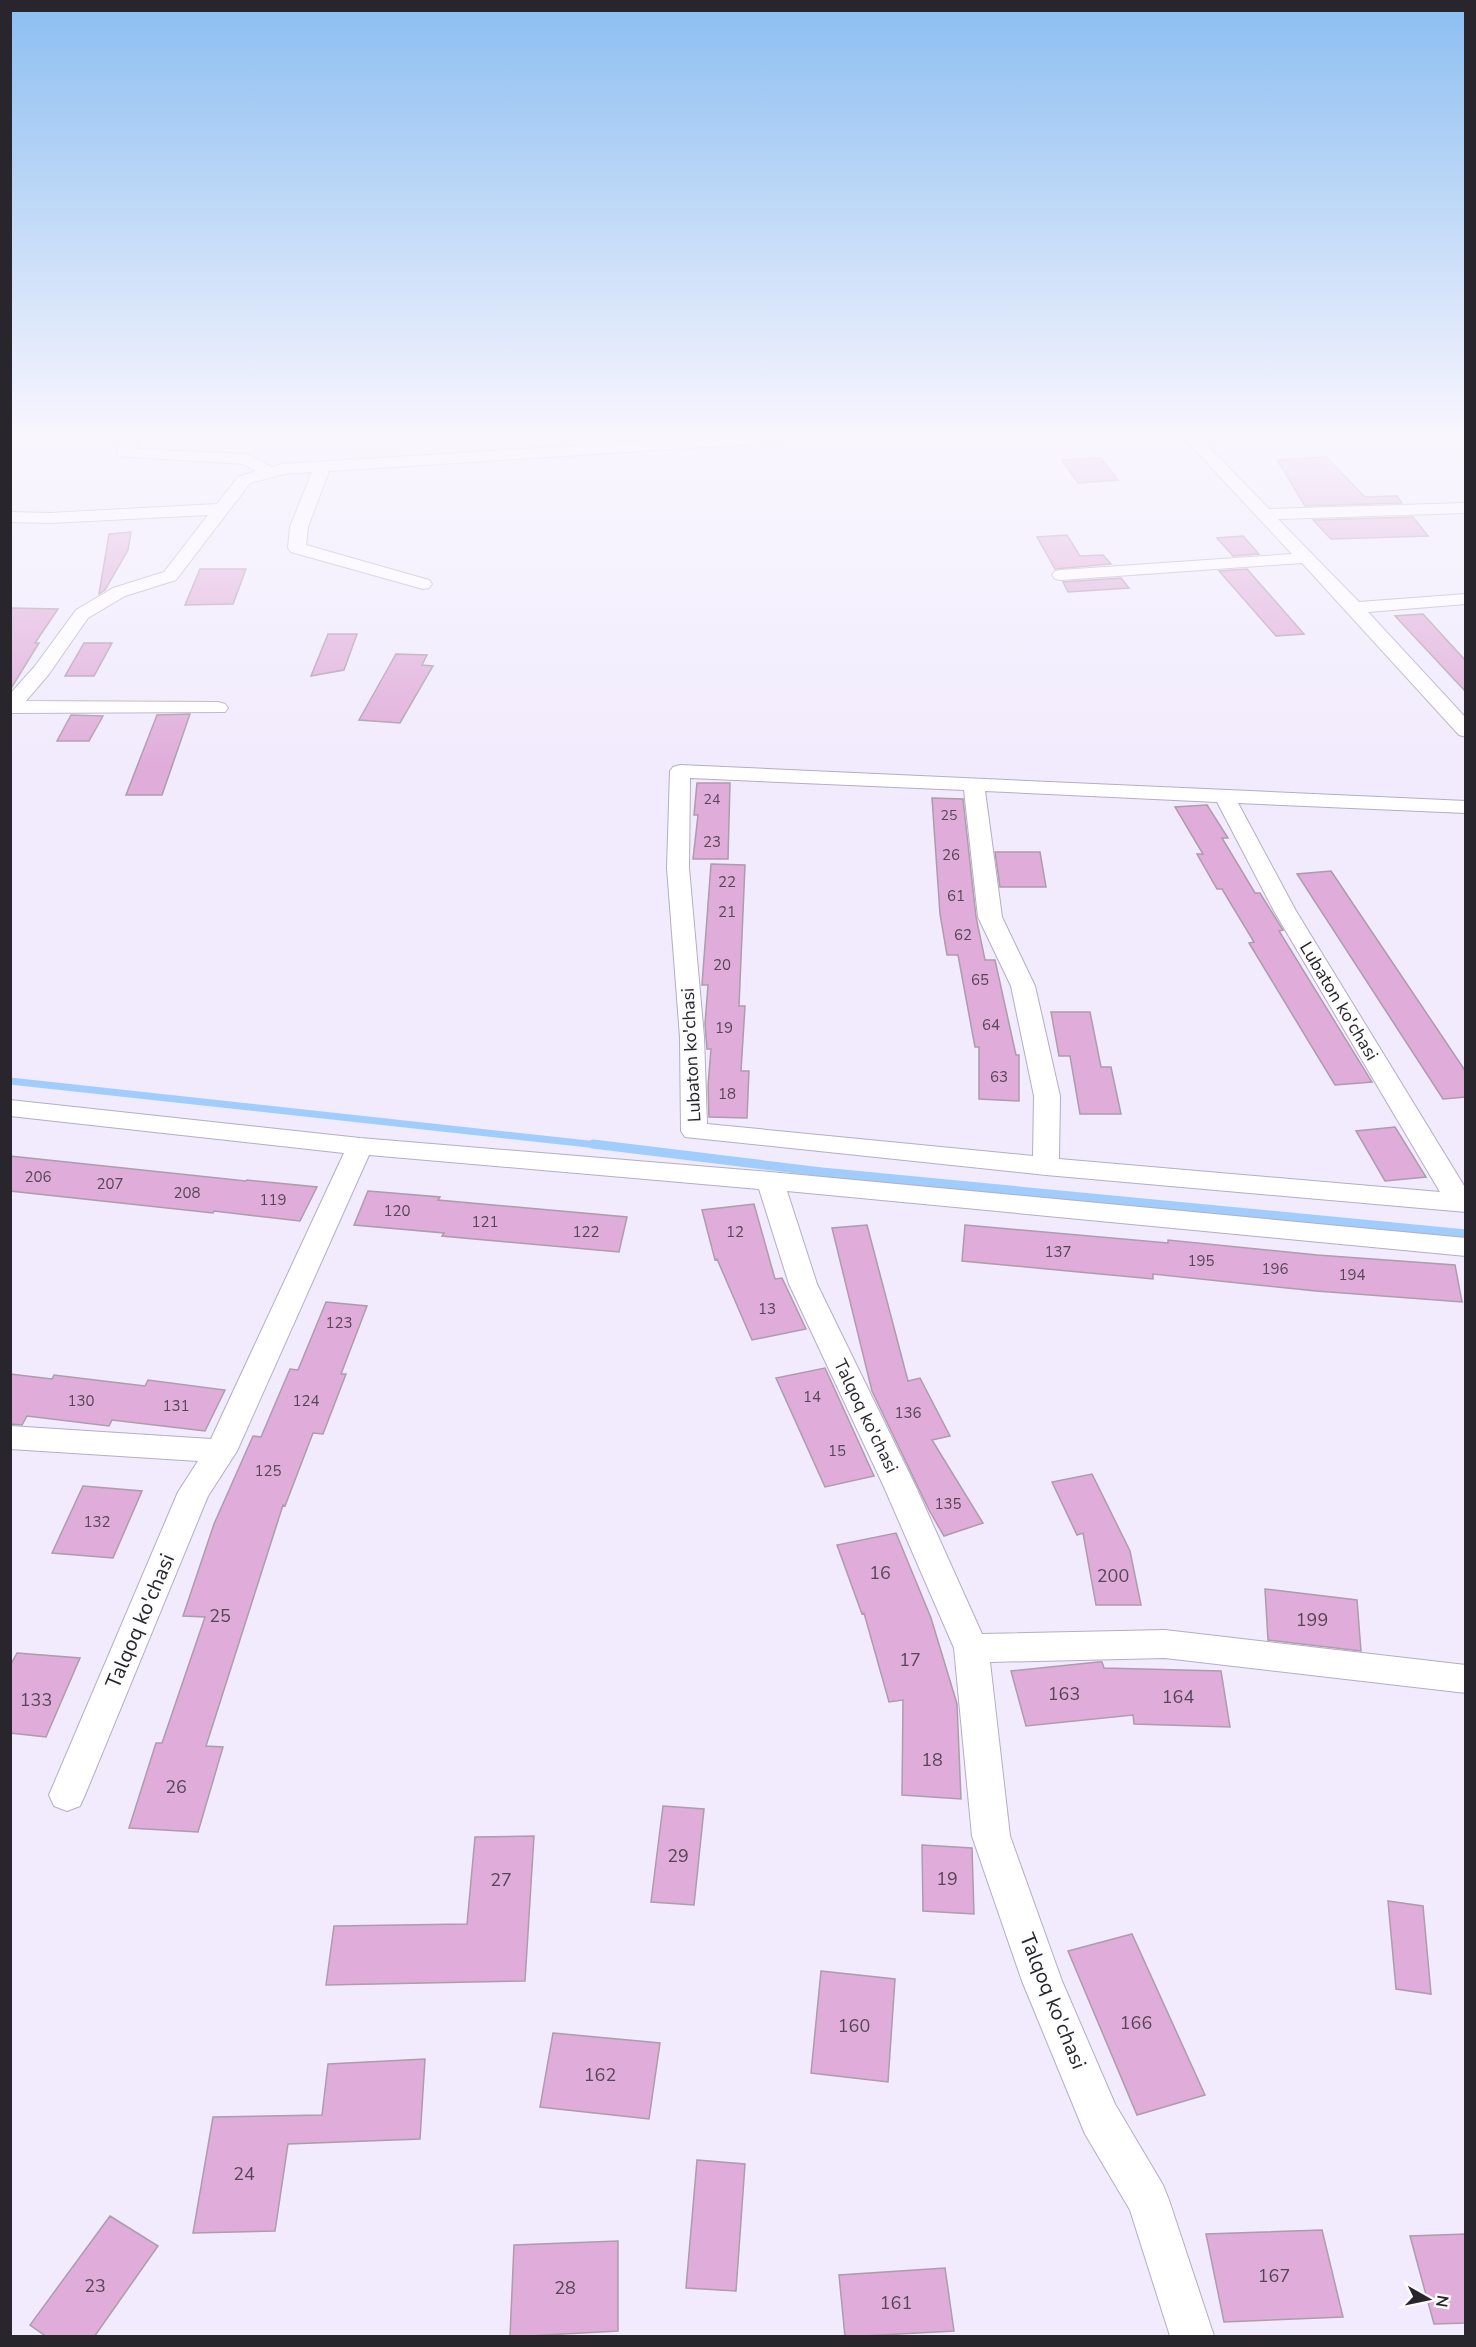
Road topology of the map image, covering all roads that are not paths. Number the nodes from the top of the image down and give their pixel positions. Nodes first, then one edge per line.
1 (193, 547) edge
2 (297, 547) edge
3 (1294, 547) edge
4 (1305, 558) junction
5 (1061, 575) dead end
6 (423, 584) dead end
7 (1466, 599) edge
8 (1354, 608) junction
9 (11, 707) edge
10 (218, 708) dead end
11 (1466, 731) edge
12 (974, 784) junction
13 (1224, 796) junction
14 (1466, 807) edge
15 (10, 1107) edge
16 (360, 1146) junction
17 (1046, 1166) junction
18 (770, 1181) junction
19 (1463, 1202) edge
20 (1466, 1247) edge
21 (10, 1437) edge
22 (221, 1451) junction
23 (971, 1648) junction
24 (1466, 1679) edge
25 (67, 1795) dead end
26 (1192, 2337) edge

1 - 9 street
2 - 6 street
3 - 4 street
4 - 5 street
4 - 8 street
7 - 8 street
8 - 11 street
9 - 10 street
12 - 13 street
12 - 17 street
12 - 17 street, Lubaton ko'chasi
13 - 14 street
13 - 19 street, Lubaton ko'chasi
15 - 16 street
16 - 18 street
16 - 22 street, Talqoq ko'chasi
17 - 19 street, Lubaton ko'chasi
18 - 20 street
18 - 23 street, Talqoq ko'chasi
21 - 22 street
22 - 25 street, Talqoq ko'chasi
23 - 24 street
23 - 26 street, Talqoq ko'chasi

